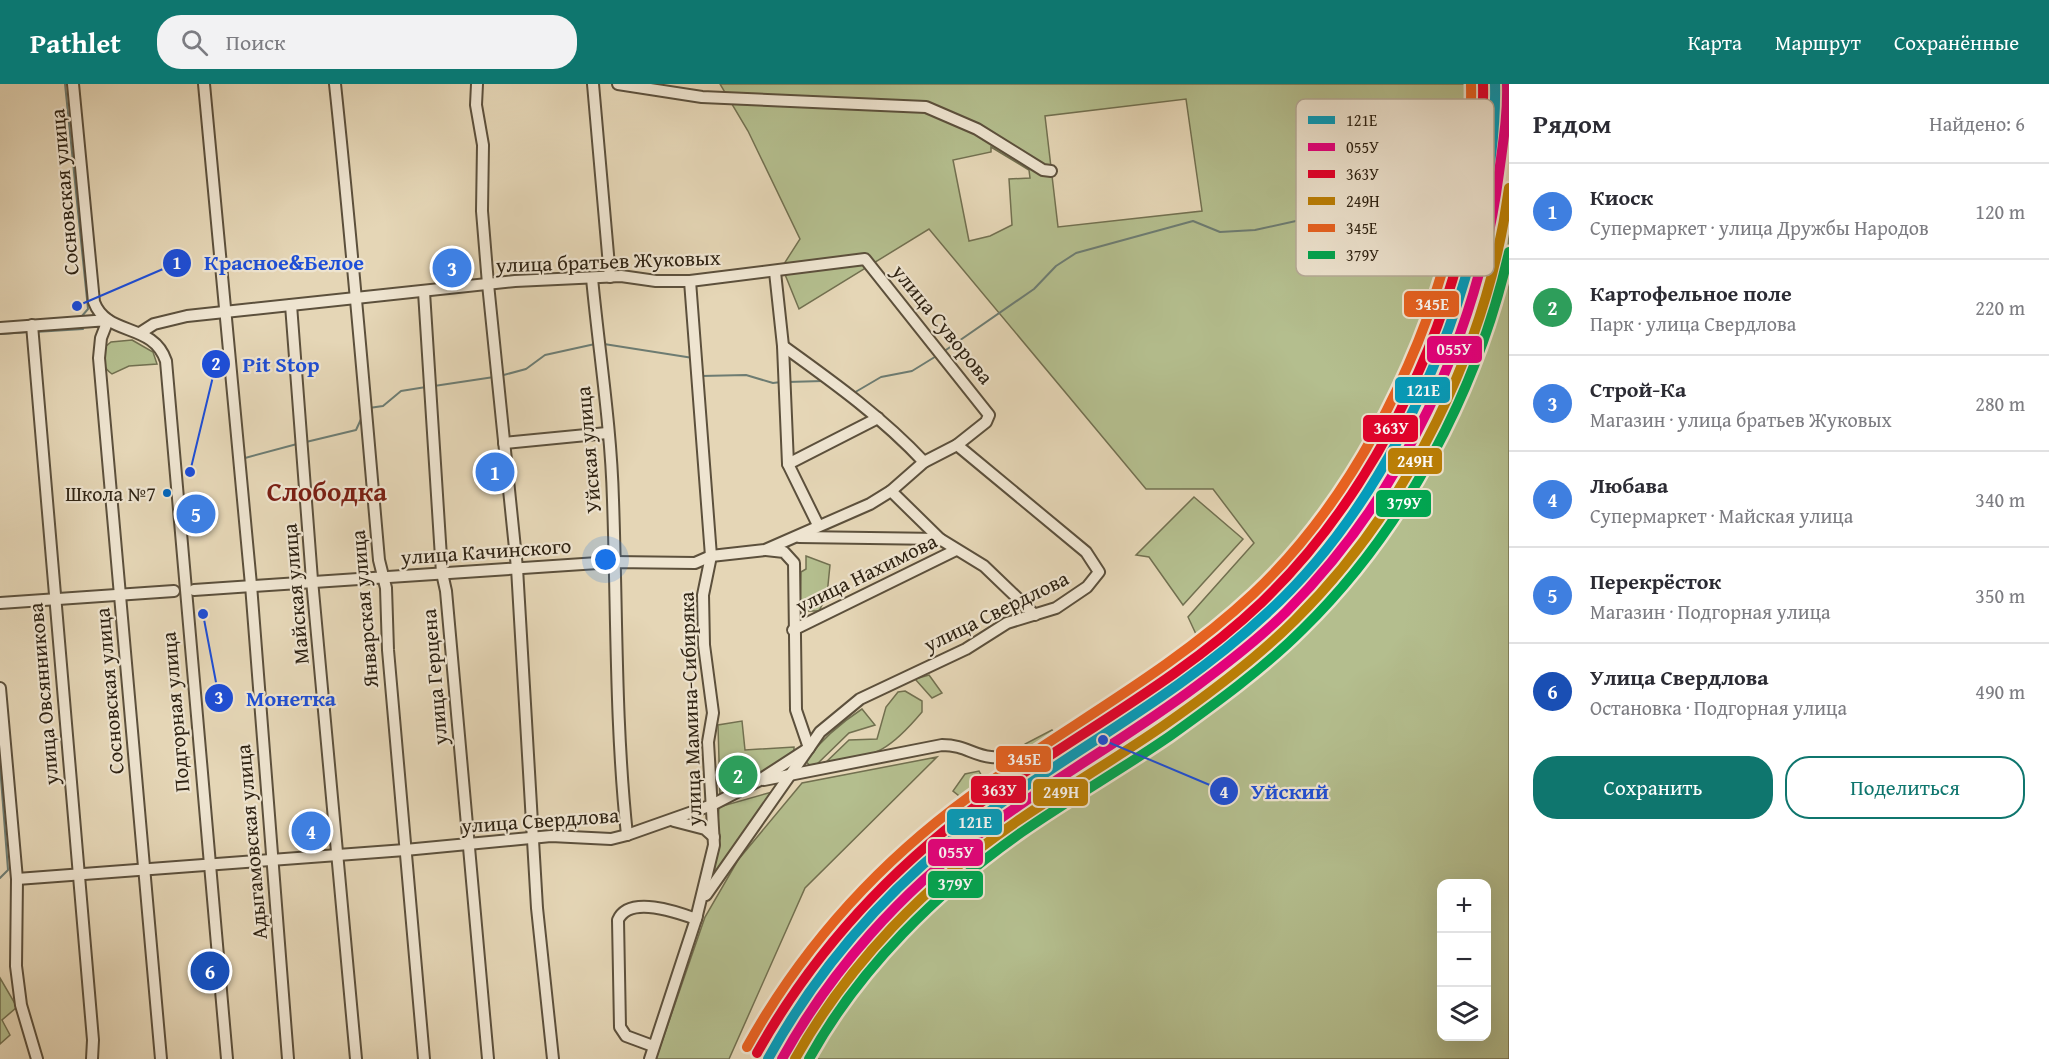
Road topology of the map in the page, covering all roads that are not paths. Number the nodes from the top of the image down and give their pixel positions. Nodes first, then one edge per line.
1 (73, 84) edge
2 (204, 84) edge
3 (335, 84) edge
4 (477, 84) edge
5 (593, 84) edge
6 (618, 84) edge
7 (1051, 171) dead end
8 (865, 259) joint
9 (775, 272) junction
10 (610, 277) junction
11 (592, 278) junction
12 (690, 281) junction
13 (488, 284) junction
14 (424, 292) junction
15 (358, 298) junction
16 (291, 305) junction
17 (226, 313) junction
18 (108, 320) junction
19 (32, 325) junction
20 (0, 328) edge
21 (140, 333) junction
22 (783, 346) junction
23 (989, 415) joint
24 (879, 418) junction
25 (607, 433) junction
26 (504, 443) junction
27 (957, 445) junction
28 (924, 462) junction
29 (788, 464) junction
30 (891, 491) junction
31 (818, 525) junction
32 (796, 536) junction
33 (940, 539) junction
34 (765, 550) junction
35 (956, 550) junction
36 (711, 556) junction
37 (613, 562) junction
38 (517, 568) junction
39 (442, 573) junction
40 (383, 577) junction
41 (312, 580) junction
42 (250, 585) junction
43 (194, 590) dead end
44 (174, 591) dead end
45 (121, 595) junction
46 (54, 600) junction
47 (0, 603) edge
48 (1035, 615) junction
49 (793, 630) junction
50 (0, 688) edge
51 (1070, 743) dead end
52 (809, 748) junction
53 (790, 774) junction
54 (758, 781) junction
55 (712, 806) junction
56 (669, 820) junction
57 (627, 835) junction
58 (714, 837) junction
59 (534, 839) junction
60 (468, 844) junction
61 (405, 850) junction
62 (338, 855) junction
63 (272, 861) junction
64 (208, 866) junction
65 (144, 869) junction
66 (80, 873) junction
67 (17, 879) junction
68 (696, 919) junction
69 (653, 1046) junction
70 (37, 1059) edge
71 (92, 1059) edge
72 (161, 1059) edge
73 (227, 1059) edge
74 (288, 1059) edge
75 (356, 1059) edge
76 (424, 1059) edge
77 (488, 1059) edge
78 (552, 1059) edge
79 (650, 1059) edge

1 - 18 street, Сосновская улица
2 - 17 street, Адыгамовская улица
3 - 15 street, Январская улица
4 - 13 street
5 - 10 street
6 - 7 street
8 - 9 street, улица братьев Жуковых
8 - 23 street, улица Суворова
9 - 12 street, улица братьев Жуковых
9 - 22 street
10 - 11 street, улица братьев Жуковых
10 - 12 street, улица братьев Жуковых
11 - 13 street, улица братьев Жуковых
11 - 25 street, Уйская улица
12 - 36 street, улица Мамина-Сибиряка
13 - 14 street, улица братьев Жуковых
13 - 26 street
14 - 15 street, улица братьев Жуковых
14 - 39 street, улица Герцена
15 - 16 street, улица братьев Жуковых
15 - 40 street, Январская улица
16 - 17 street, улица братьев Жуковых
16 - 41 street, Майская улица
17 - 21 street, улица братьев Жуковых
17 - 42 street, Адыгамовская улица
18 - 19 street
18 - 21 street
18 - 45 street, Сосновская улица
19 - 20 street
19 - 46 street, улица Овсянникова
21 - 64 street, Подгорная улица
22 - 24 street
22 - 29 street
23 - 27 street, улица Качинского
24 - 28 street
24 - 29 street
25 - 26 street
25 - 37 street, Уйская улица
26 - 38 street
27 - 28 street, улица Качинского
27 - 48 street, улица Свердлова
28 - 30 street, улица Качинского
29 - 31 street
30 - 31 street, улица Качинского
30 - 33 street
31 - 32 street, улица Качинского
32 - 33 street
32 - 34 street, улица Качинского
33 - 35 street
34 - 36 street, улица Качинского
34 - 49 street
35 - 48 street
35 - 49 street, улица Нахимова
36 - 37 street, улица Качинского
36 - 55 street, улица Мамина-Сибиряка
37 - 38 street, улица Качинского
37 - 57 street, Уйская улица
38 - 39 street, улица Качинского
38 - 59 street
39 - 40 street, улица Качинского
39 - 60 street, улица Герцена
40 - 41 street, улица Качинского
40 - 61 street, Январская улица
41 - 42 street, улица Качинского
41 - 62 street, Майская улица
42 - 43 street, улица Качинского
42 - 63 street, Адыгамовская улица
44 - 45 street
45 - 46 street
45 - 65 street, Сосновская улица
46 - 47 street
46 - 66 street, улица Овсянникова
48 - 52 street, улица Свердлова
49 - 52 street
50 - 67 street
51 - 53 street
52 - 53 street
52 - 54 street, улица Свердлова
53 - 54 street
53 - 68 street
54 - 55 street, улица Свердлова
55 - 56 street, улица Свердлова
55 - 58 street, улица Мамина-Сибиряка
56 - 57 street, улица Свердлова
56 - 58 street
57 - 59 street, улица Свердлова
58 - 68 street, улица Мамина-Сибиряка
59 - 60 street, улица Свердлова
59 - 78 street
60 - 61 street, улица Свердлова
60 - 77 street, улица Герцена
61 - 62 street, улица Свердлова
61 - 76 street, Январская улица
62 - 63 street, улица Свердлова
62 - 75 street, Майская улица
63 - 64 street, улица Свердлова
63 - 74 street, Адыгамовская улица
64 - 65 street, улица Свердлова
64 - 73 street, Подгорная улица
65 - 66 street, улица Свердлова
65 - 72 street, Сосновская улица
66 - 67 street, улица Свердлова
66 - 71 street, улица Овсянникова
67 - 70 street
68 - 69 street, улица Мамина-Сибиряка
68 - 69 street
69 - 79 street, улица Мамина-Сибиряка

